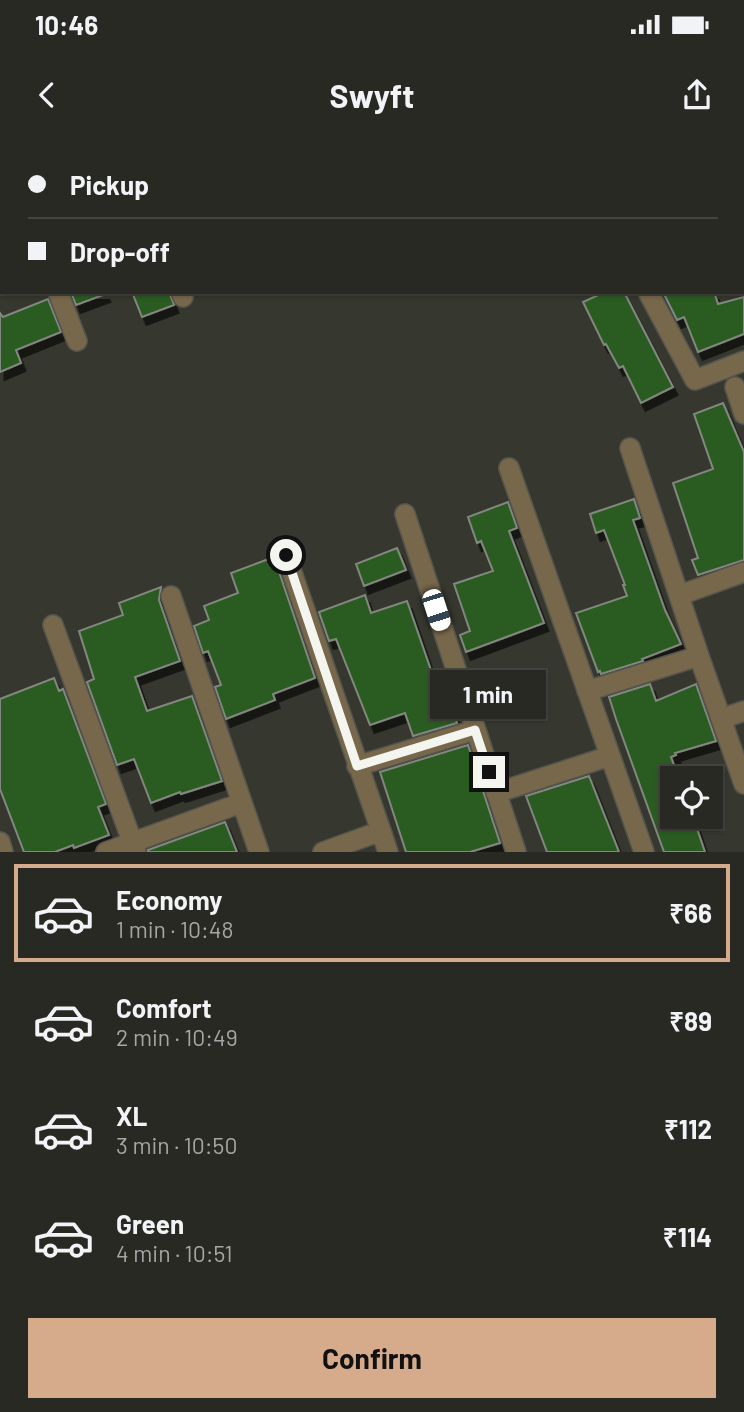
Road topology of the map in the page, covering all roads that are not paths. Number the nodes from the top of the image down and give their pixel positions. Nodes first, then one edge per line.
1 (59, 294) edge
2 (649, 294) edge
3 (77, 341) dead end
4 (744, 361) edge
5 (735, 387) dead end
6 (744, 414) edge
7 (630, 448) dead end
8 (509, 468) dead end
9 (405, 514) dead end
10 (286, 555) dead end
11 (744, 572) edge
12 (680, 595) junction
13 (171, 596) dead end
14 (53, 625) dead end
15 (699, 656) junction
16 (587, 691) junction
17 (744, 711) edge
18 (721, 719) junction
19 (475, 730) junction
20 (610, 756) junction
21 (357, 766) junction
22 (744, 784) edge
23 (496, 793) junction
24 (241, 803) junction
25 (381, 831) junction
26 (0, 842) edge
27 (134, 847) edge
28 (4, 852) edge
29 (106, 852) edge
30 (259, 852) edge
31 (323, 852) edge
32 (388, 852) edge
33 (516, 852) edge
34 (644, 852) edge

1 - 3 street
2 - 4 street
5 - 6 street
7 - 12 street
8 - 16 street
9 - 19 street
10 - 21 street
11 - 12 street
12 - 15 street
13 - 24 street
14 - 27 street
15 - 16 street
15 - 18 street
16 - 20 street
17 - 18 street
18 - 22 street
19 - 21 street
19 - 23 street
20 - 23 street
20 - 34 street
21 - 25 street
23 - 33 street
24 - 27 street
24 - 30 street
25 - 31 street
25 - 32 street
26 - 28 street
27 - 29 street

